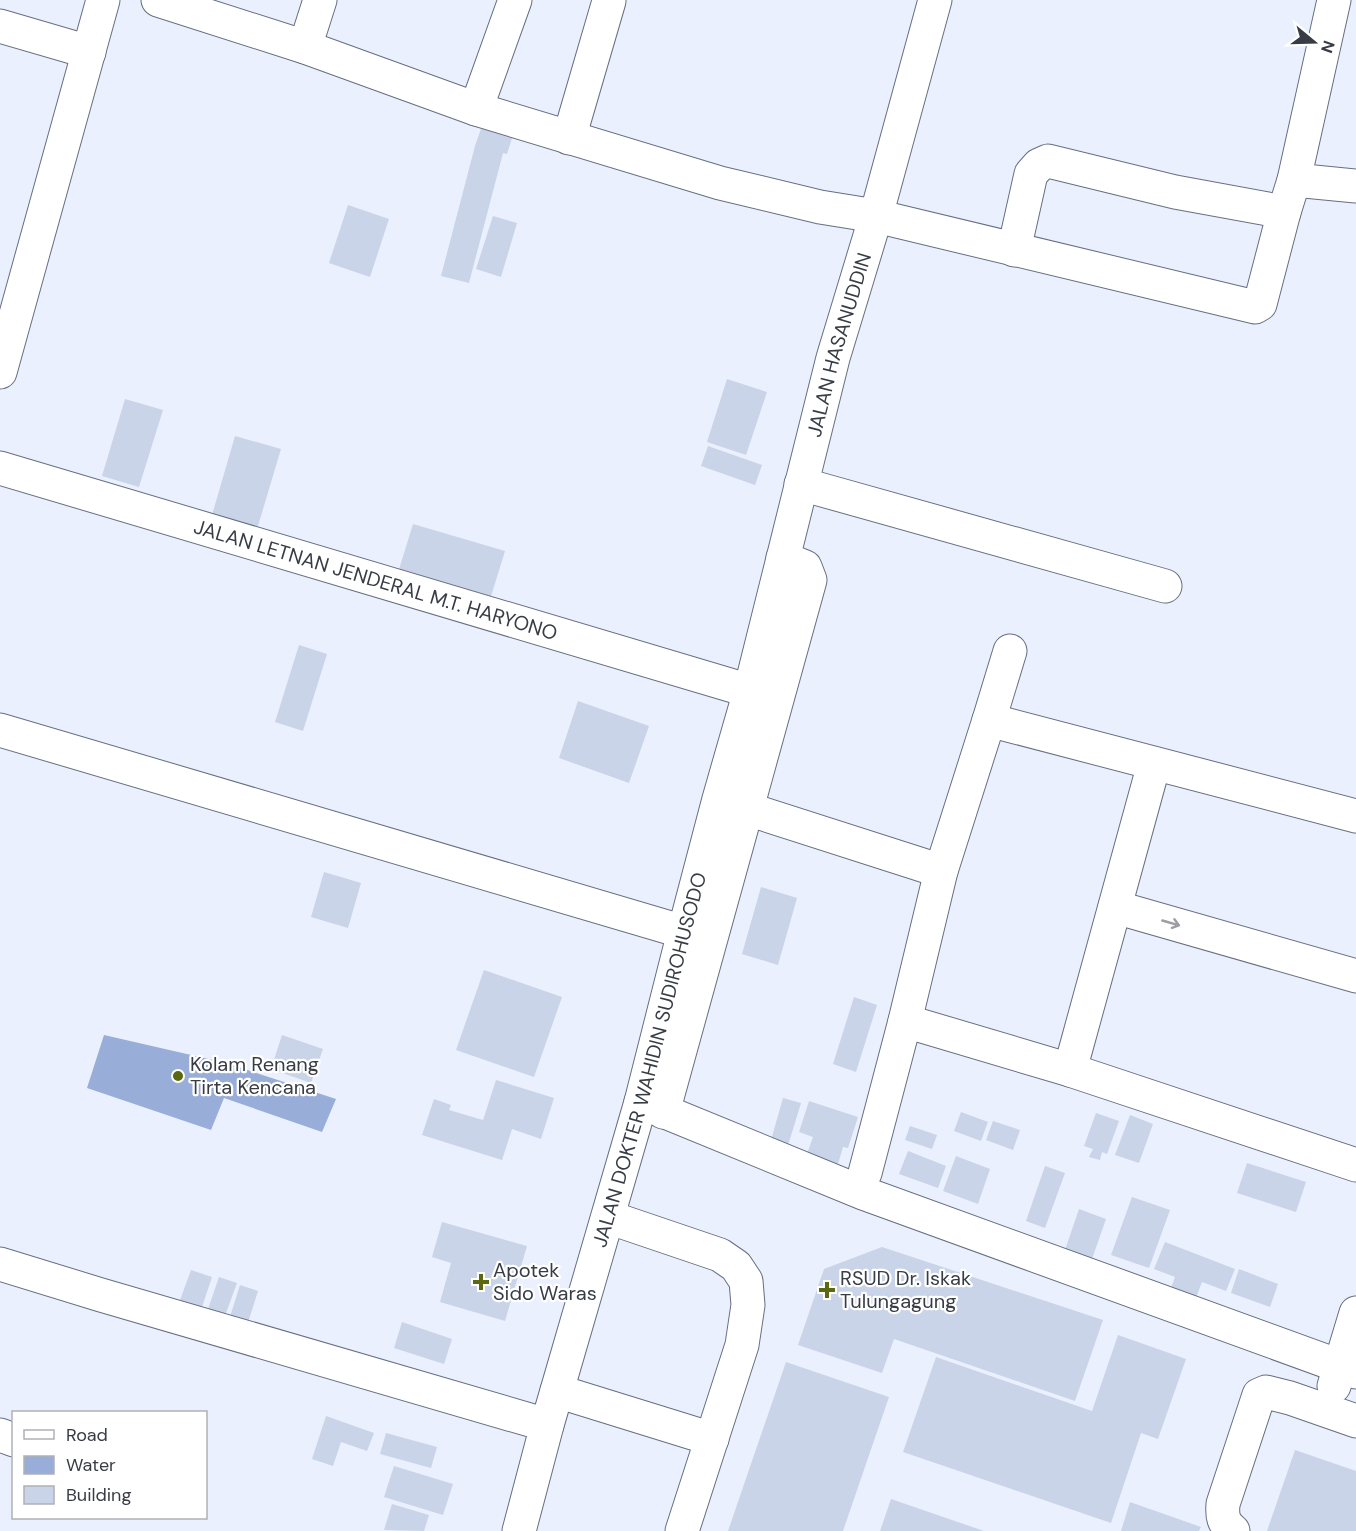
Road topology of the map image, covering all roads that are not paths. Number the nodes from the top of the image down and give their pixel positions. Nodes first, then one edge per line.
1 (103, 0) edge
2 (158, 0) edge
3 (320, 0) edge
4 (515, 0) edge
5 (935, 0) edge
6 (1334, 0) edge
7 (609, 1) edge
8 (0, 26) edge
9 (305, 47) junction
10 (89, 51) junction
11 (476, 109) junction
12 (569, 138) junction
13 (1294, 180) junction
14 (1356, 186) edge
15 (1284, 212) junction
16 (876, 216) junction
17 (1014, 250) junction
18 (0, 372) edge
19 (0, 468) edge
20 (801, 484) junction
21 (783, 558) junction
22 (1165, 586) dead end
23 (1010, 651) dead end
24 (750, 691) junction
25 (988, 720) junction
26 (0, 730) edge
27 (1154, 764) junction
28 (732, 804) junction
29 (1356, 816) edge
30 (941, 871) junction
31 (1115, 907) junction
32 (684, 932) junction
33 (1356, 976) edge
34 (905, 1021) junction
35 (1070, 1070) junction
36 (652, 1107) junction
37 (1356, 1165) edge
38 (865, 1173) dead end
39 (608, 1217) junction
40 (0, 1264) edge
41 (1356, 1313) edge
42 (1348, 1369) edge
43 (557, 1390) junction
44 (1341, 1416) edge
45 (547, 1425) junction
46 (712, 1439) junction
47 (519, 1531) edge
48 (682, 1531) edge
49 (1233, 1531) edge

1 - 10 street
2 - 9 street
3 - 9 street
4 - 11 street
5 - 16 street, JALAN HASANUDDIN
6 - 13 street
7 - 12 street
8 - 10 street
9 - 11 street
10 - 18 street
11 - 12 street
12 - 16 street
13 - 14 street
13 - 15 street
15 - 17 street
15 - 17 street
16 - 17 street
16 - 20 street, JALAN HASANUDDIN
19 - 24 street, JALAN LETNAN JENDERAL M.T. HARYONO
20 - 21 street, JALAN HASANUDDIN
20 - 22 street
21 - 24 street, JALAN HASANUDDIN
21 - 28 street
23 - 25 street
24 - 28 street, JALAN DOKTER WAHIDIN SUDIROHUSODO
25 - 27 street
25 - 30 street
26 - 32 street
27 - 29 street
27 - 31 street
28 - 30 street
28 - 32 street, JALAN DOKTER WAHIDIN SUDIROHUSODO
28 - 36 street
30 - 34 street
31 -> 33 street
31 - 35 street
32 - 36 street, JALAN DOKTER WAHIDIN SUDIROHUSODO
34 - 35 street
34 - 38 street
35 - 37 street
36 - 39 street, JALAN DOKTER WAHIDIN SUDIROHUSODO
36 - 42 street
39 - 43 street, JALAN DOKTER WAHIDIN SUDIROHUSODO
39 - 46 street
40 - 45 street
41 - 42 street
42 - 44 street
43 - 45 street, JALAN DOKTER WAHIDIN SUDIROHUSODO
43 - 46 street
44 - 49 street
45 - 47 street, JALAN DOKTER WAHIDIN SUDIROHUSODO
46 - 48 street

